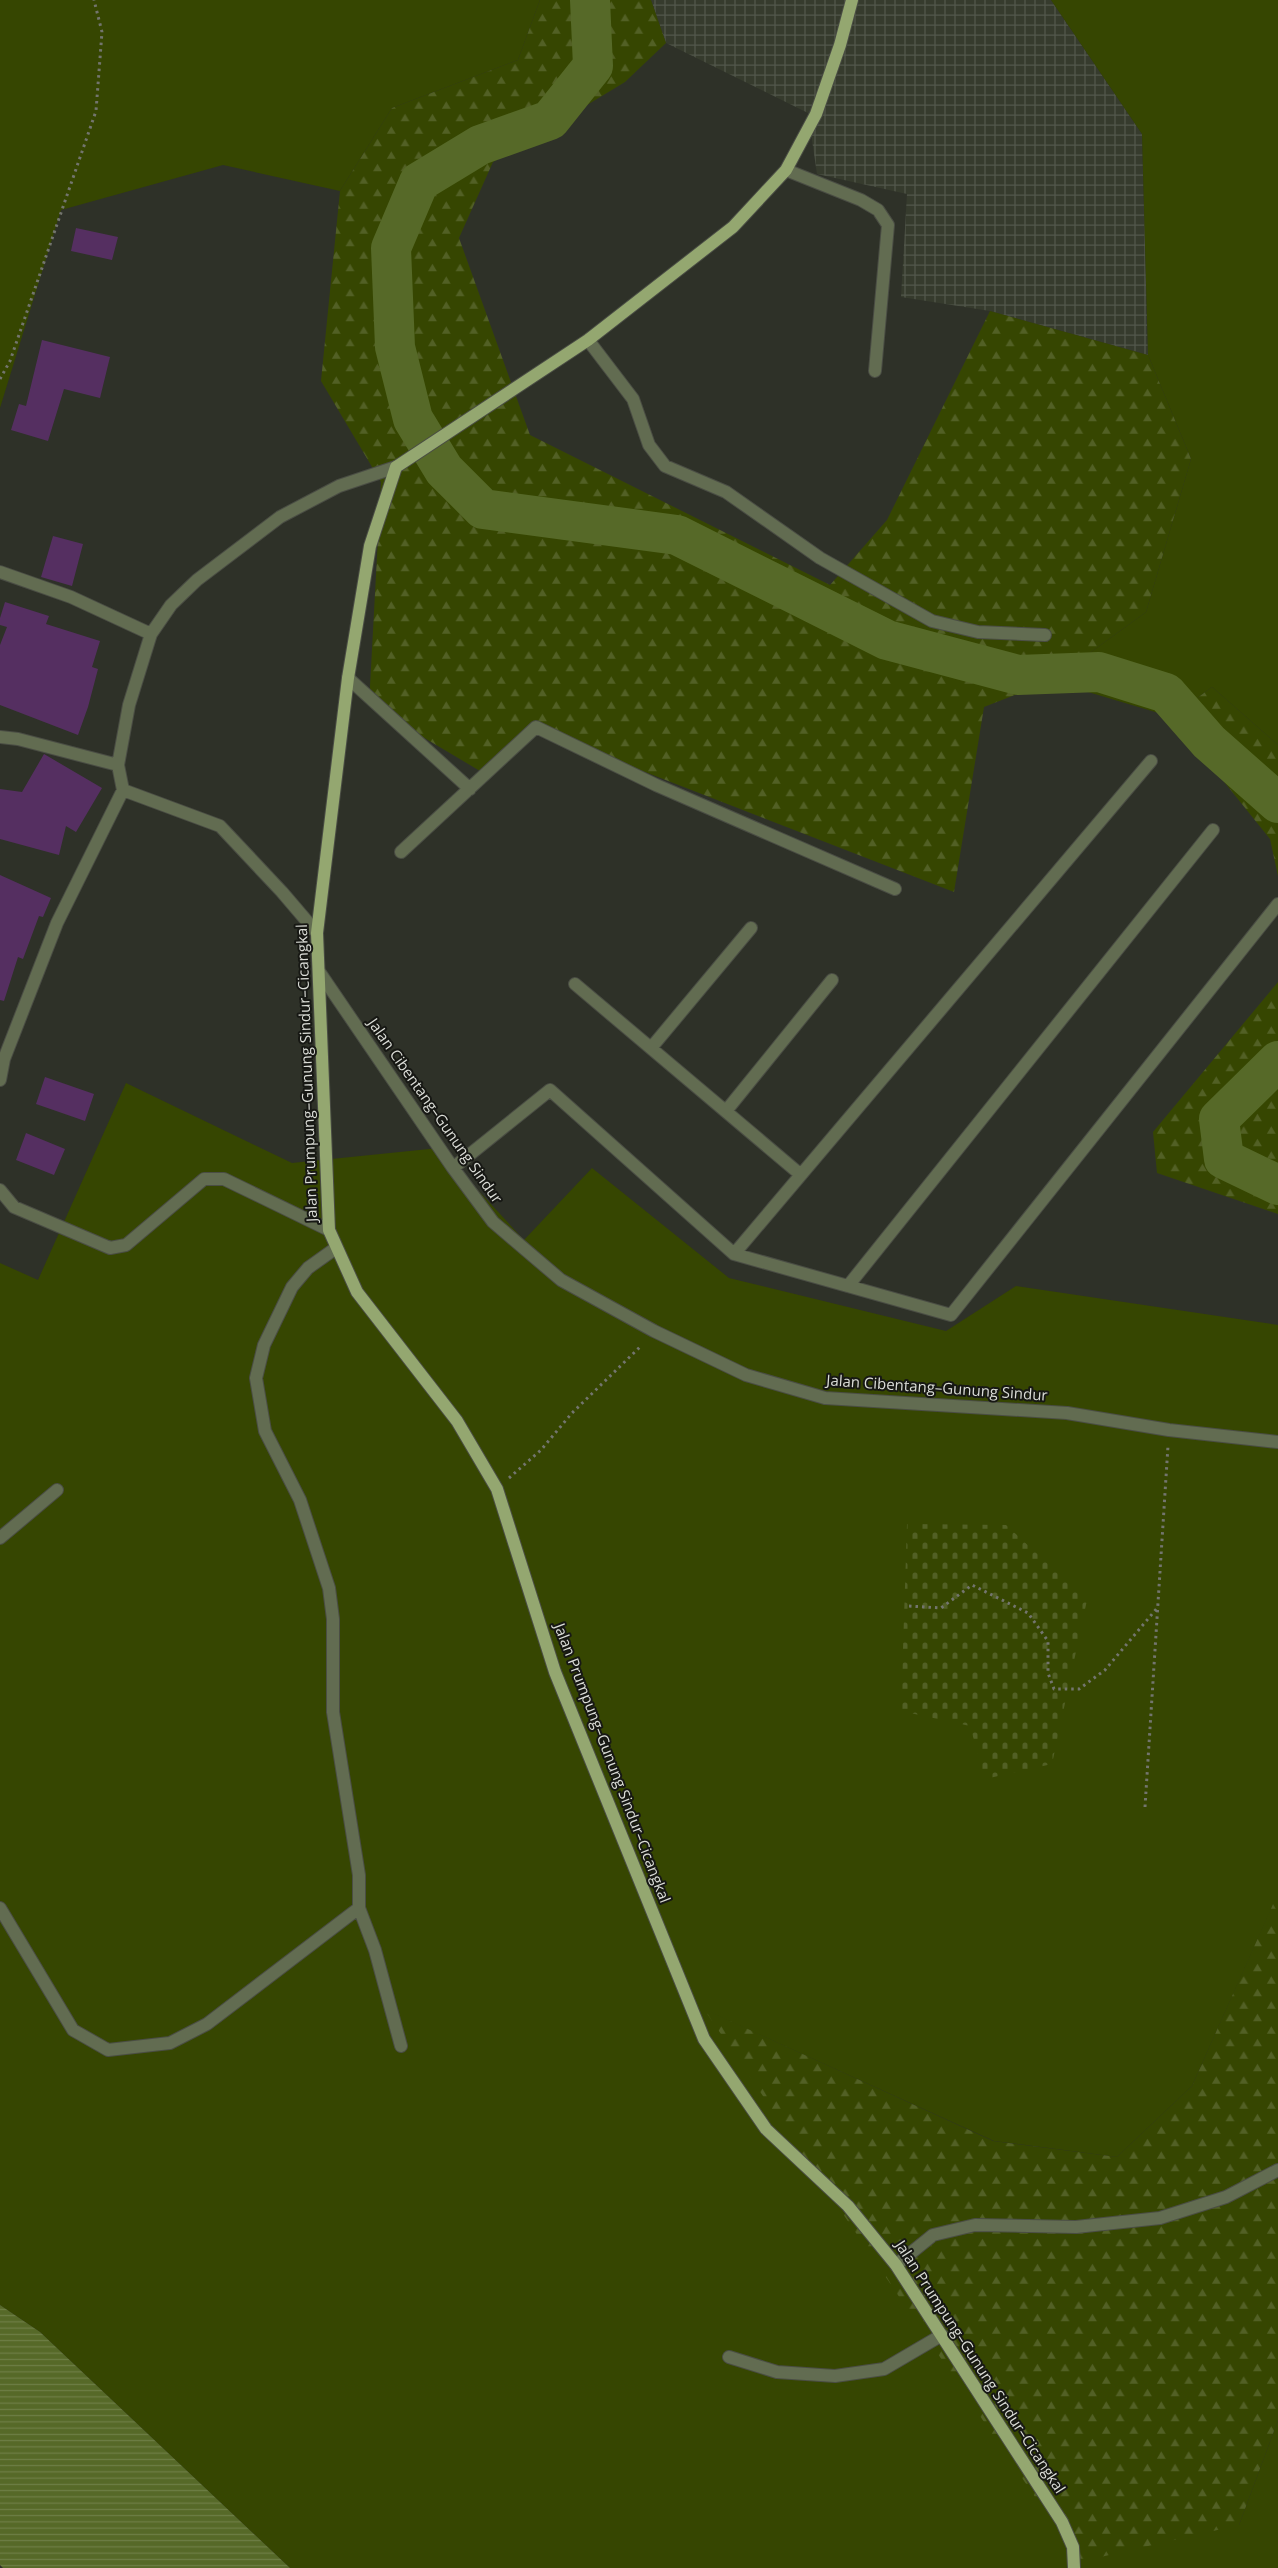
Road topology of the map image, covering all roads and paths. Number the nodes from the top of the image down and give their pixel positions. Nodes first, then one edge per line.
1 (94, 0) edge
2 (852, 0) edge
3 (786, 170) junction
4 (588, 340) junction
5 (874, 370) dead end
6 (0, 379) edge
7 (396, 467) junction
8 (0, 572) edge
9 (151, 634) junction
10 (1045, 635) dead end
11 (348, 678) junction
12 (0, 737) edge
13 (1151, 761) dead end
14 (118, 765) junction
15 (470, 788) junction
16 (123, 790) junction
17 (1213, 830) dead end
18 (401, 852) dead end
19 (895, 889) dead end
20 (1278, 904) edge
21 (751, 928) dead end
22 (316, 933) junction
23 (320, 973) junction
24 (832, 980) dead end
25 (575, 984) dead end
26 (651, 1048) junction
27 (0, 1080) edge
28 (726, 1111) junction
29 (452, 1168) junction
30 (801, 1175) junction
31 (0, 1190) edge
32 (329, 1230) junction
33 (336, 1248) junction
34 (734, 1254) junction
35 (848, 1286) junction
36 (654, 1331) junction
37 (1169, 1430) junction
38 (1278, 1442) edge
39 (497, 1489) junction
40 (57, 1490) dead end
41 (0, 1538) edge
42 (909, 1606) dead end
43 (1158, 1607) junction
44 (1145, 1807) dead end
45 (0, 1908) edge
46 (358, 1908) junction
47 (401, 2046) dead end
48 (1278, 2170) edge
49 (896, 2265) junction
50 (942, 2335) junction
51 (728, 2357) dead end
52 (1074, 2568) edge

1 - 6 path
2 - 3 main road
3 - 4 main road
3 - 5 street
4 - 7 main road
4 - 10 street
7 - 9 street
7 - 11 main road, Jalan Prumpung–Gunung Sindur–Cicangkal
8 - 9 street
9 - 14 street
11 - 15 street
11 - 22 main road, Jalan Prumpung–Gunung Sindur–Cicangkal
12 - 14 street
13 - 30 street
14 - 16 street
15 - 18 street
15 - 19 street
16 - 22 street
16 - 27 street
17 - 35 street
20 - 35 street
21 - 26 street
22 - 23 main road, Jalan Prumpung–Gunung Sindur–Cicangkal
23 - 29 street, Jalan Cibentang–Gunung Sindur
23 - 32 main road, Jalan Prumpung–Gunung Sindur–Cicangkal
24 - 28 street
25 - 26 street
26 - 28 street
28 - 30 street
29 - 34 street
29 - 36 street, Jalan Cibentang–Gunung Sindur
30 - 34 street
31 - 32 street
32 - 33 main road, Jalan Prumpung–Gunung Sindur–Cicangkal
33 - 39 main road, Jalan Prumpung–Gunung Sindur–Cicangkal
33 - 46 street
34 - 35 street
36 - 37 street, Jalan Cibentang–Gunung Sindur
36 - 39 path
37 - 38 street, Jalan Cibentang–Gunung Sindur
37 - 43 path
39 - 49 main road, Jalan Prumpung–Gunung Sindur–Cicangkal
40 - 41 street
42 - 43 path
43 - 44 path
45 - 46 street
46 - 47 street
48 - 49 street
49 - 50 main road, Jalan Prumpung–Gunung Sindur–Cicangkal
50 - 51 street
50 - 52 main road, Jalan Prumpung–Gunung Sindur–Cicangkal

